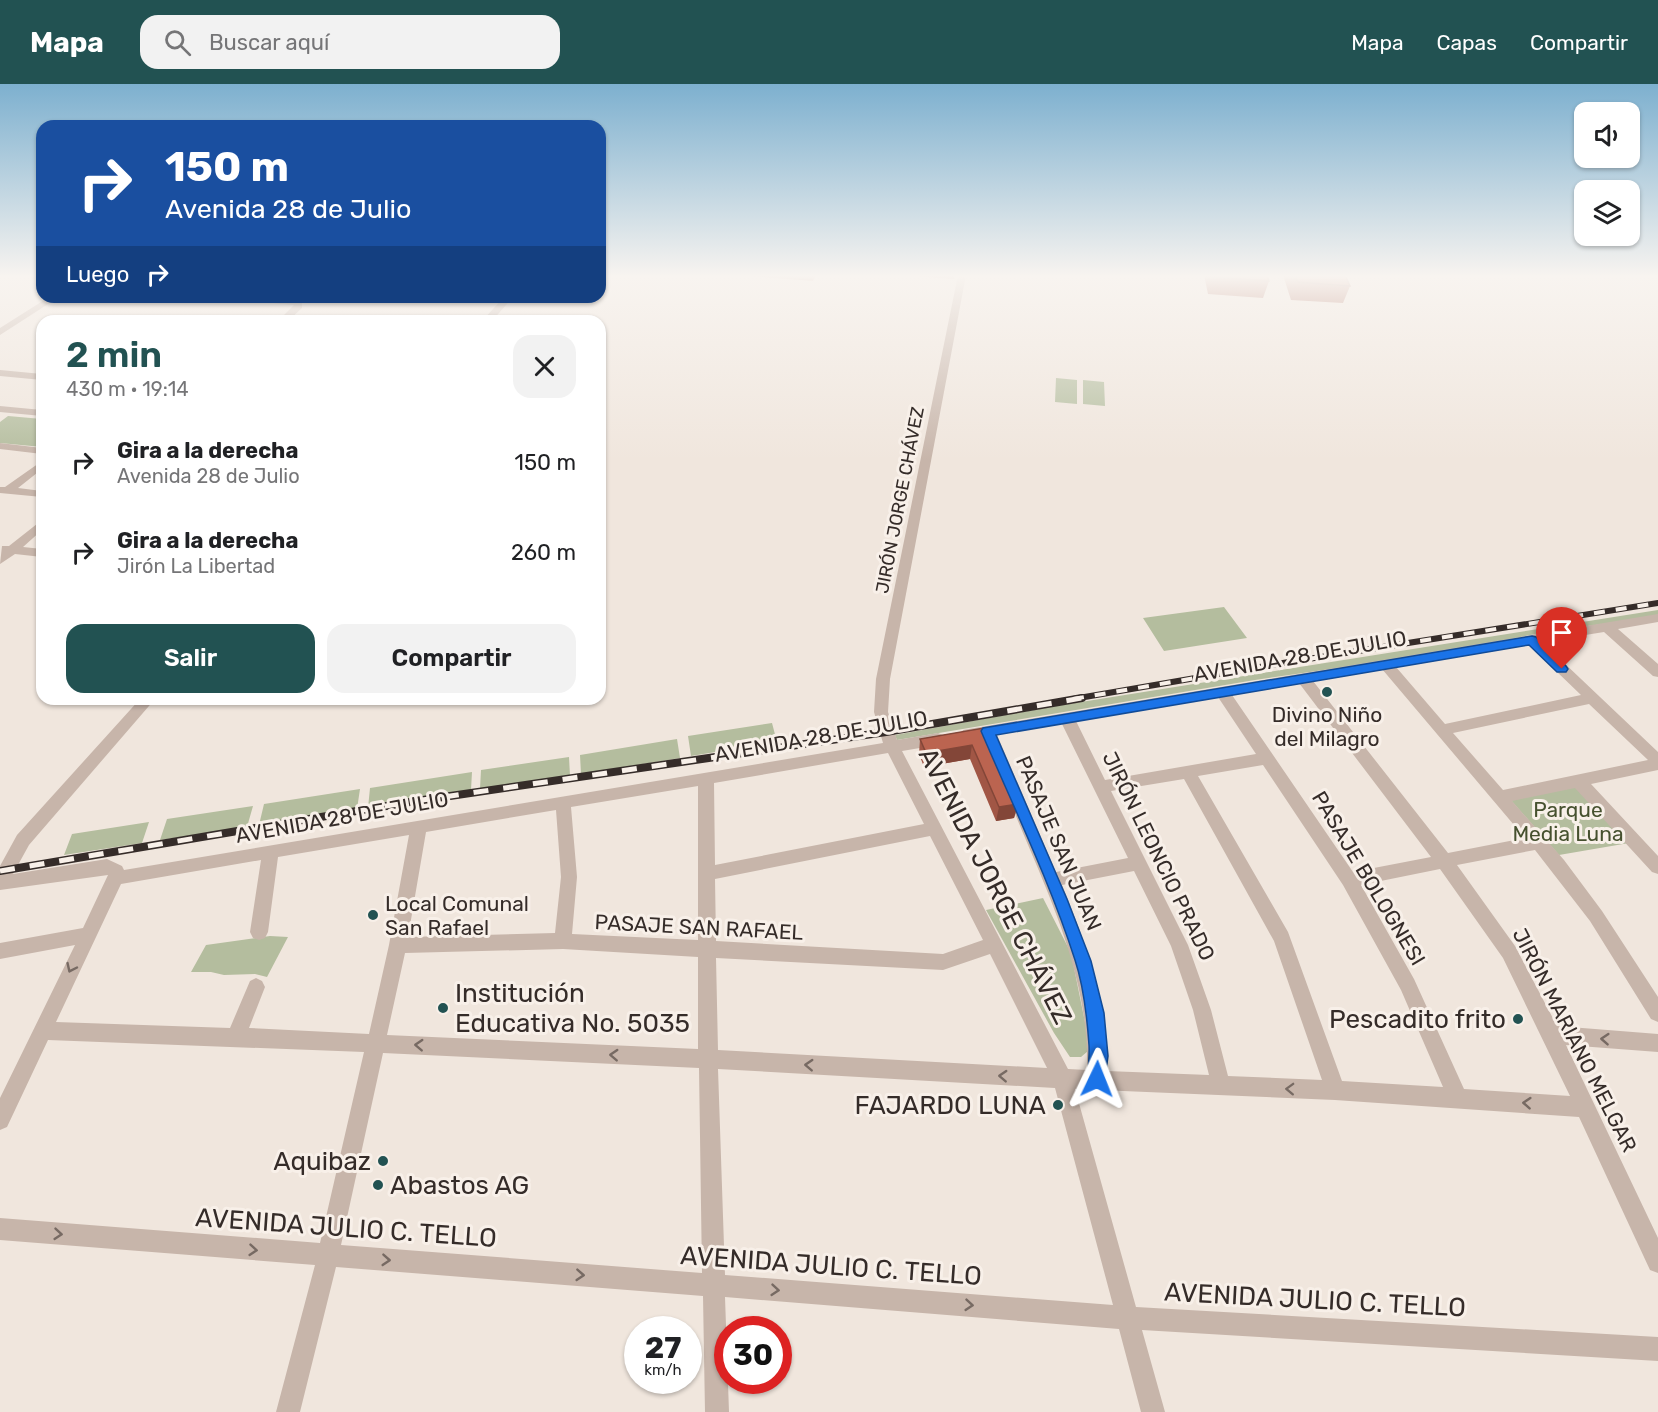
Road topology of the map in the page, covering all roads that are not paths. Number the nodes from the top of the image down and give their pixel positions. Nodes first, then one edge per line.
1 (950, 337) edge
2 (0, 373) edge
3 (36, 377) edge
4 (5, 409) edge
5 (36, 412) edge
6 (0, 417) edge
7 (0, 447) edge
8 (36, 450) edge
9 (36, 468) edge
10 (4, 490) edge
11 (36, 493) edge
12 (36, 528) edge
13 (6, 549) edge
14 (36, 552) edge
15 (0, 560) edge
16 (1658, 618) edge
17 (1607, 627) junction
18 (1532, 640) junction
19 (1385, 664) junction
20 (1658, 672) edge
21 (1303, 678) junction
22 (1222, 692) junction
23 (1592, 698) junction
24 (143, 705) edge
25 (1067, 718) junction
26 (1442, 729) junction
27 (988, 731) junction
28 (890, 739) junction
29 (1267, 758) junction
30 (1658, 763) edge
31 (1188, 772) junction
32 (706, 778) junction
33 (1578, 781) junction
34 (1101, 787) junction
35 (1500, 797) junction
36 (563, 803) junction
37 (419, 827) junction
38 (934, 829) junction
39 (1539, 842) junction
40 (271, 851) junction
41 (1445, 862) junction
42 (1138, 863) junction
43 (1658, 867) edge
44 (708, 873) junction
45 (116, 878) junction
46 (1052, 880) junction
47 (1349, 880) junction
48 (0, 883) edge
49 (259, 932) dead end
50 (87, 934) junction
51 (563, 941) junction
52 (994, 944) junction
53 (398, 945) junction
54 (709, 950) junction
55 (0, 951) edge
56 (256, 987) dead end
57 (1658, 1013) edge
58 (42, 1031) junction
59 (1551, 1035) junction
60 (236, 1037) junction
61 (1658, 1043) edge
62 (374, 1044) junction
63 (708, 1059) junction
64 (1062, 1079) junction
65 (1097, 1079) junction
66 (1221, 1086) junction
67 (1335, 1090) junction
68 (1458, 1099) junction
69 (1585, 1107) junction
70 (0, 1120) edge
71 (0, 1229) edge
72 (327, 1256) junction
73 (1658, 1262) edge
74 (713, 1285) junction
75 (1128, 1318) junction
76 (1658, 1348) edge
77 (288, 1412) edge
78 (717, 1412) edge
79 (1153, 1412) edge

1 - 28 street, JIRÓN JORGE CHÁVEZ
2 - 3 street
4 - 5 street
4 - 6 street
7 - 8 street
9 - 10 street
10 - 11 street
12 - 13 street
13 - 14 street
13 - 15 street
16 - 17 street, AVENIDA 28 DE JULIO
17 - 18 street, AVENIDA 28 DE JULIO
17 - 20 street
18 - 19 street, AVENIDA 28 DE JULIO
18 - 23 street
19 - 21 street, AVENIDA 28 DE JULIO
19 - 26 street
21 - 22 street, AVENIDA 28 DE JULIO
21 - 41 street, JIRÓN MARIANO MELGAR
22 - 25 street, AVENIDA 28 DE JULIO
22 - 29 street, PASAJE BOLOGNESI
23 - 26 street
23 - 30 street
24 - 48 street
25 - 27 street, AVENIDA 28 DE JULIO
25 - 34 street, JIRÓN LEONCIO PRADO
26 - 35 street
27 - 28 street, AVENIDA 28 DE JULIO
27 - 46 street, PASAJE SAN JUAN
28 - 32 street, AVENIDA 28 DE JULIO
28 - 38 street, AVENIDA JORGE CHÁVEZ
29 - 31 street
29 - 47 street, PASAJE BOLOGNESI
30 - 33 street
31 - 34 street
31 - 67 street
32 - 36 street, AVENIDA 28 DE JULIO
32 - 44 street
33 - 35 street
33 - 43 street
34 - 42 street, JIRÓN LEONCIO PRADO
35 - 39 street
36 - 37 street, AVENIDA 28 DE JULIO
36 - 51 street
37 - 40 street, AVENIDA 28 DE JULIO
37 - 53 street
38 - 44 street
38 - 52 street, AVENIDA JORGE CHÁVEZ
39 - 41 street
39 - 57 street
40 - 45 street, AVENIDA 28 DE JULIO
40 - 49 street
41 - 47 street
41 - 59 street, JIRÓN MARIANO MELGAR
42 - 46 street
42 - 66 street, JIRÓN LEONCIO PRADO
44 - 54 street
45 - 48 street
45 - 50 street
46 - 65 street, PASAJE SAN JUAN
47 - 68 street, PASAJE BOLOGNESI
50 - 55 street
50 -> 58 street
51 - 53 street, PASAJE SAN RAFAEL
51 - 54 street, PASAJE SAN RAFAEL
52 - 54 street, PASAJE SAN RAFAEL
52 - 64 street, AVENIDA JORGE CHÁVEZ
53 - 62 street
54 - 63 street
56 - 60 street
58 - 60 street
58 - 70 street
61 -> 59 street
59 - 69 street, JIRÓN MARIANO MELGAR
60 - 62 street
63 -> 62 street
62 - 72 street
64 -> 63 street
63 - 74 street
64 - 65 street
64 - 75 street, AVENIDA JORGE CHÁVEZ
65 - 66 street
67 -> 66 street
67 - 68 street
69 -> 68 street
69 - 73 street, JIRÓN MARIANO MELGAR
71 -> 72 street, AVENIDA JULIO C. TELLO
72 -> 74 street, AVENIDA JULIO C. TELLO
72 - 77 street
74 -> 75 street, AVENIDA JULIO C. TELLO
74 - 78 street
75 - 76 street, AVENIDA JULIO C. TELLO
75 - 79 street, AVENIDA JORGE CHÁVEZ

